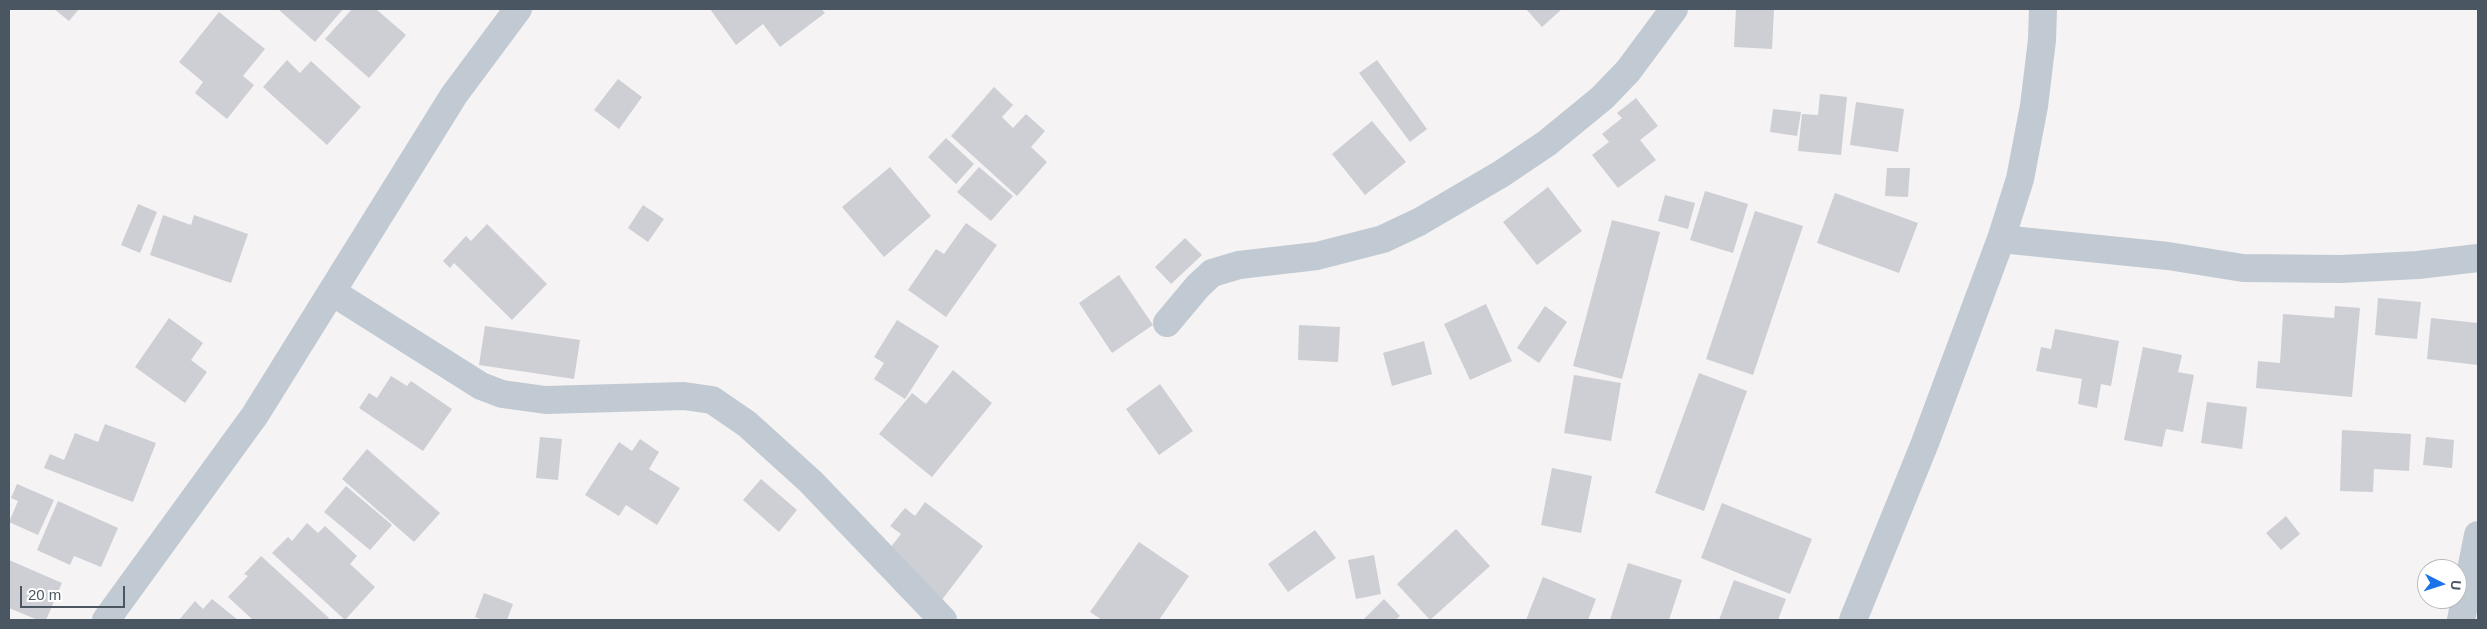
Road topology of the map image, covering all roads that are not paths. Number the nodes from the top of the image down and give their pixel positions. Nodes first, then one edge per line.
1 (518, 9) edge
2 (1674, 9) edge
3 (2043, 9) edge
4 (2001, 239) junction
5 (2478, 258) edge
6 (332, 292) junction
7 (1167, 323) dead end
8 (2478, 535) edge
9 (106, 620) edge
10 (943, 620) edge
11 (1853, 620) edge
12 (2461, 620) edge

1 - 6 street
2 - 7 street
3 - 4 street
4 - 5 street
4 - 11 street
6 - 9 street
6 - 10 street
8 - 12 street

